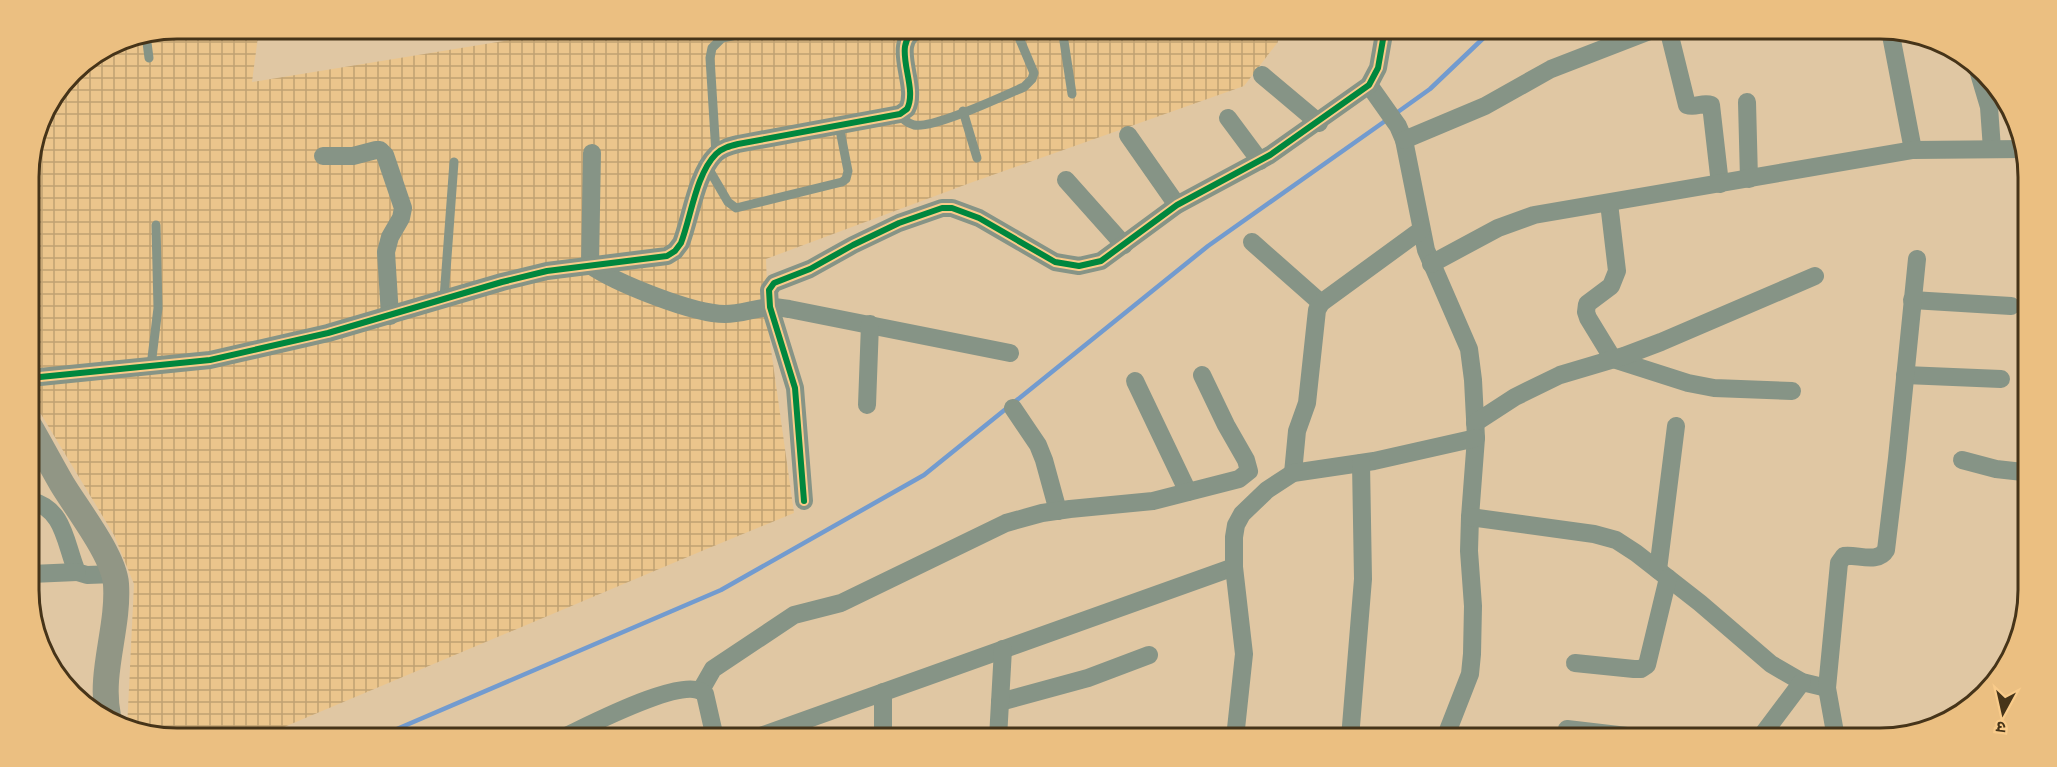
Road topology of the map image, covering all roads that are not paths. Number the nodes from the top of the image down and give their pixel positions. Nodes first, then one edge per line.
1 (721, 39) edge
2 (906, 39) edge
3 (1020, 39) edge
4 (1064, 39) edge
5 (1383, 39) edge
6 (1629, 39) edge
7 (1671, 39) edge
8 (1892, 40) edge
9 (147, 43) edge
10 (149, 58) dead end
11 (1262, 75) dead end
12 (1982, 84) edge
13 (1369, 85) junction
14 (1072, 94) dead end
15 (1747, 102) dead end
16 (963, 111) junction
17 (900, 114) junction
18 (1228, 118) dead end
19 (1319, 123) junction
20 (839, 125) junction
21 (1128, 135) dead end
22 (1404, 140) junction
23 (1992, 149) junction
24 (2015, 149) edge
25 (1912, 150) junction
26 (592, 153) dead end
27 (323, 156) dead end
28 (977, 158) dead end
29 (712, 160) junction
30 (1260, 161) junction
31 (454, 162) dead end
32 (1749, 179) junction
33 (1066, 180) dead end
34 (1720, 184) junction
35 (1609, 202) junction
36 (1178, 205) junction
37 (156, 225) dead end
38 (1421, 230) junction
39 (1252, 242) dead end
40 (1124, 245) junction
41 (1917, 259) dead end
42 (1431, 264) junction
43 (590, 265) junction
44 (1815, 276) dead end
45 (444, 298) junction
46 (1912, 300) junction
47 (1321, 303) junction
48 (2011, 306) dead end
49 (770, 307) junction
50 (390, 316) junction
51 (870, 324) junction
52 (1010, 353) dead end
53 (1614, 359) junction
54 (151, 366) junction
55 (1202, 375) dead end
56 (1905, 375) junction
57 (39, 377) edge
58 (2001, 380) dead end
59 (1135, 381) dead end
60 (1792, 391) dead end
61 (867, 405) dead end
62 (1013, 408) dead end
63 (1676, 426) dead end
64 (1475, 430) junction
65 (1962, 460) dead end
66 (39, 461) edge
67 (1361, 463) junction
68 (2018, 471) edge
69 (1293, 473) junction
70 (1188, 492) junction
71 (804, 501) dead end
72 (39, 504) edge
73 (1058, 511) junction
74 (1470, 517) junction
75 (1234, 567) junction
76 (77, 572) junction
77 (39, 574) edge
78 (115, 574) junction
79 (1663, 574) junction
80 (1003, 649) junction
81 (1149, 655) dead end
82 (1575, 663) dead end
83 (1802, 682) junction
84 (1827, 688) junction
85 (701, 690) junction
86 (883, 692) junction
87 (1000, 702) junction
88 (106, 709) edge
89 (584, 728) edge
90 (713, 728) edge
91 (803, 728) edge
92 (883, 728) edge
93 (999, 728) edge
94 (1236, 728) edge
95 (1351, 728) edge
96 (1449, 728) edge
97 (1768, 728) edge
98 (1834, 728) edge

1 - 29 lane
2 - 17 street
3 - 16 lane
4 - 14 lane
5 - 13 street
6 - 22 street
7 - 34 street
8 - 25 street
9 - 10 lane
11 - 19 street
12 - 23 street
13 - 19 street
13 - 22 street
15 - 32 street
16 - 17 lane
16 - 28 lane
17 - 20 street
18 - 30 street
19 - 30 street
20 - 29 street
20 - 29 lane
21 - 36 street
22 - 38 street
23 - 24 street
23 - 25 street
25 - 32 street
26 - 43 street
27 - 50 street
29 - 43 street
30 - 36 street
31 - 45 lane
32 - 34 street
33 - 40 street
34 - 35 street
35 - 42 street
35 - 53 street
36 - 40 street
37 - 54 lane
38 - 42 street
38 - 47 street
39 - 47 street
40 - 49 street
41 - 46 street
42 - 64 street
43 - 45 street
43 - 49 street
44 - 53 street
45 - 50 street
46 - 48 street
46 - 56 street
47 - 69 street
49 - 51 street
49 - 71 street
50 - 54 street
51 - 52 street
51 - 61 street
53 - 60 street
53 - 64 street
54 - 57 street
55 - 70 street
56 - 58 street
56 - 84 street
59 - 70 street
62 - 73 street
63 - 79 street
64 - 67 street
64 - 74 street
65 - 68 street
66 - 78 street
67 - 69 street
67 - 95 street
69 - 75 street
70 - 73 street
72 - 76 street
73 - 85 street
74 - 79 street
74 - 96 street
75 - 80 street
75 - 94 street
76 - 77 street
76 - 78 street
78 - 88 street
79 - 82 street
79 - 83 street
80 - 86 street
80 - 87 street
81 - 87 street
83 - 84 street
83 - 97 street
84 - 98 street
85 - 89 street
85 - 90 street
86 - 91 street
86 - 92 street
87 - 93 street

